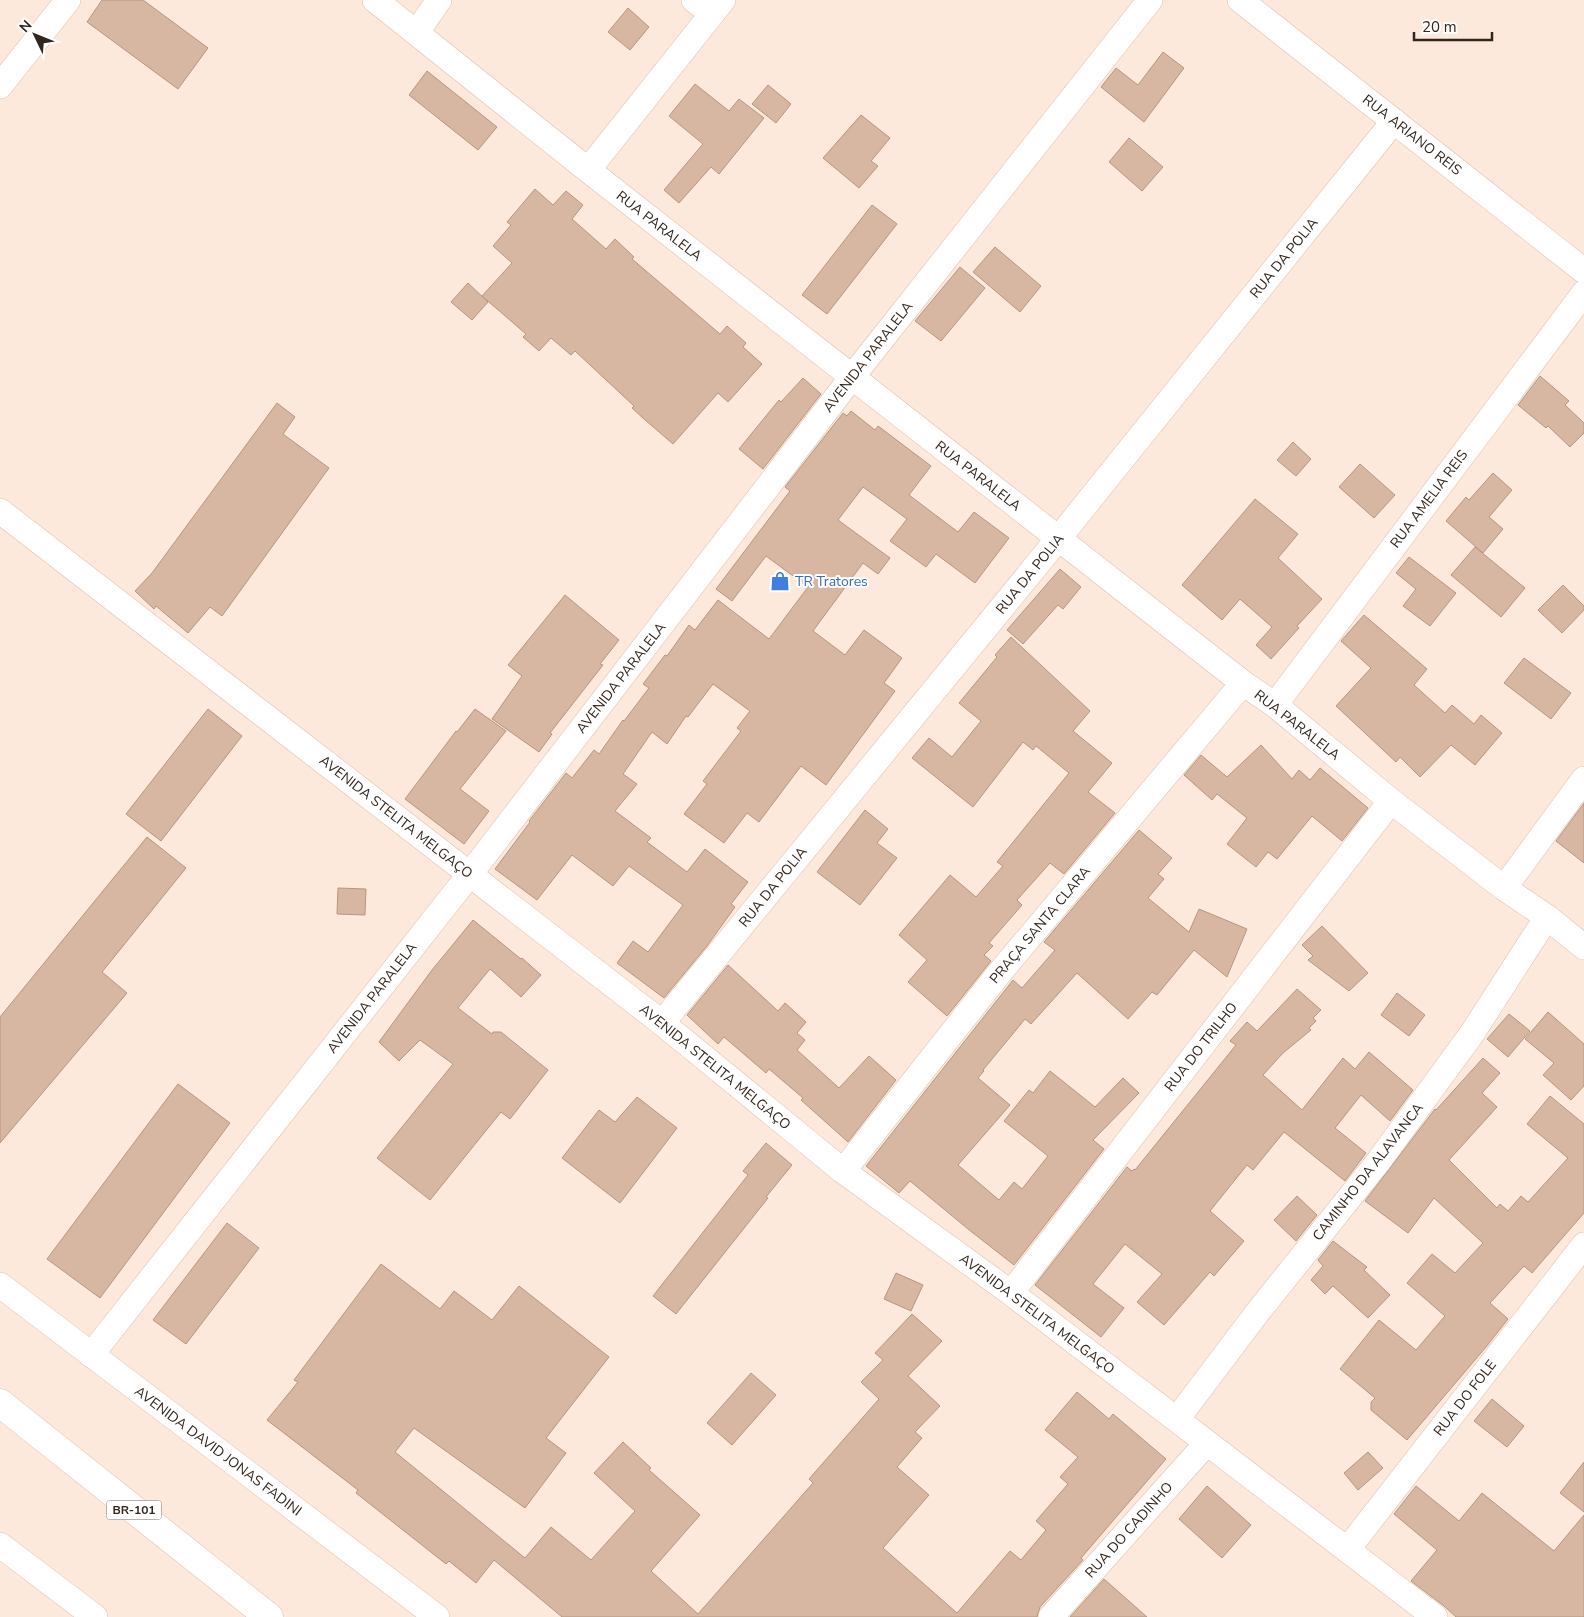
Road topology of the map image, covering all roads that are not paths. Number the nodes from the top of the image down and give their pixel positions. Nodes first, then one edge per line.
1 (68, 0) edge
2 (375, 0) edge
3 (439, 0) edge
4 (1150, 0) edge
5 (1240, 0) edge
6 (709, 5) edge
7 (417, 32) junction
8 (0, 86) edge
9 (1394, 121) junction
10 (588, 170) junction
11 (1584, 271) edge
12 (1584, 293) edge
13 (852, 377) junction
14 (0, 511) edge
15 (1058, 538) junction
16 (1243, 683) junction
17 (1275, 705) junction
18 (1584, 779) edge
19 (1391, 802) junction
20 (470, 874) junction
21 (1504, 888) junction
22 (1547, 918) junction
23 (1584, 947) edge
24 (662, 1023) junction
25 (843, 1171) junction
26 (1584, 1246) edge
27 (0, 1285) edge
28 (1011, 1293) junction
29 (91, 1355) junction
30 (0, 1403) edge
31 (1178, 1419) junction
32 (1206, 1444) junction
33 (0, 1545) edge
34 (1347, 1550) junction
35 (95, 1617) edge
36 (269, 1617) edge
37 (437, 1617) edge
38 (1050, 1617) edge
39 (1436, 1617) edge

1 - 8 street
2 - 7 street, RUA PARALELA
3 - 7 street
4 - 13 street, AVENIDA PARALELA
5 - 9 street, RUA ARIANO REIS
6 - 10 street
7 - 10 street, RUA PARALELA
9 - 11 street, RUA ARIANO REIS
9 - 15 street, RUA DA POLIA
10 - 13 street, RUA PARALELA
12 - 17 street, RUA AMELIA REIS
13 - 15 street, RUA PARALELA
13 - 20 street, AVENIDA PARALELA
14 - 20 street, AVENIDA STELITA MELGAÇO
15 - 16 street, RUA PARALELA
15 - 24 street, RUA DA POLIA
16 - 17 street, RUA PARALELA
16 - 25 street, PRAÇA SANTA CLARA
17 - 19 street, RUA PARALELA
18 - 21 street
19 - 21 street, RUA PARALELA
19 - 28 street, RUA DO TRILHO
20 - 24 street, AVENIDA STELITA MELGAÇO
20 - 29 street, AVENIDA PARALELA
21 - 22 street, RUA PARALELA
22 - 23 street, RUA PARALELA
22 - 31 street, CAMINHO DA ALAVANCA
24 - 25 street, AVENIDA STELITA MELGAÇO
25 - 28 street, AVENIDA STELITA MELGAÇO
26 - 34 street, RUA DO FOLE
27 - 29 street, AVENIDA DAVID JONAS FADINI
28 - 31 street, AVENIDA STELITA MELGAÇO
29 - 37 street, AVENIDA DAVID JONAS FADINI
30 - 36 highway, BR-101
31 - 32 street, AVENIDA STELITA MELGAÇO
32 - 34 street, AVENIDA STELITA MELGAÇO
32 - 38 street, RUA DO CADINHO
33 - 35 street
34 - 39 street, AVENIDA STELITA MELGAÇO

